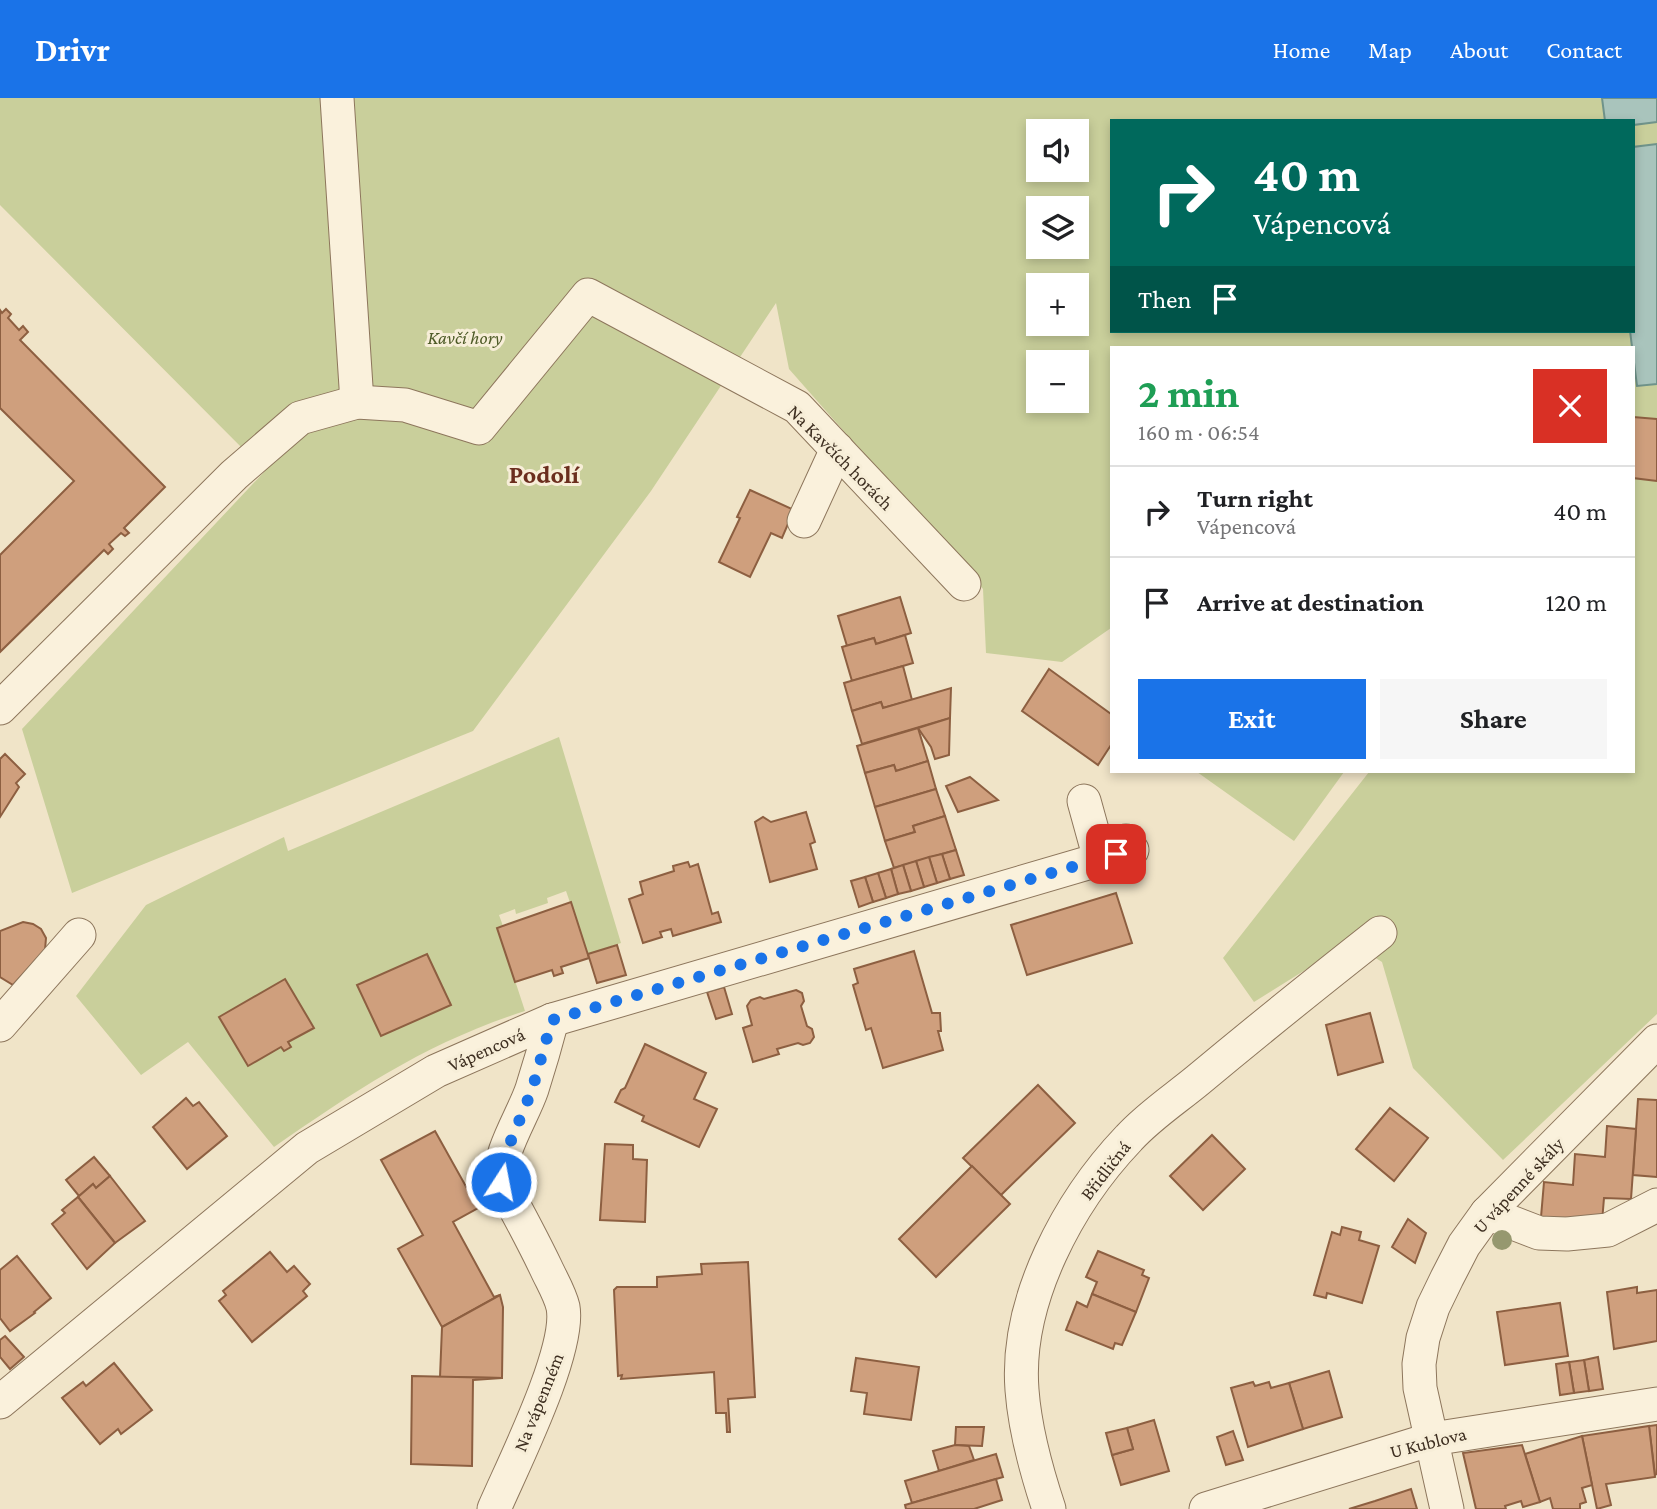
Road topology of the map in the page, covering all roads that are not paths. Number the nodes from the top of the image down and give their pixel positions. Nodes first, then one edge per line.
1 (337, 98) edge
2 (357, 402) junction
3 (837, 449) junction
4 (804, 521) dead end
5 (964, 584) dead end
6 (0, 708) edge
7 (1084, 801) dead end
8 (1380, 933) dead end
9 (79, 935) dead end
10 (552, 1020) junction
11 (0, 1025) edge
12 (1657, 1041) edge
13 (1657, 1205) edge
14 (1487, 1213) junction
15 (0, 1402) edge
16 (1657, 1404) edge
17 (1432, 1439) junction
18 (494, 1509) edge
19 (1049, 1509) edge
20 (1206, 1509) edge
21 (1447, 1509) edge

1 - 2 street
2 - 3 street, Na Kavčích horách
2 - 6 street
3 - 4 street
3 - 5 street, Na Kavčích horách
7 - 10 street, Vápencová
8 - 19 street, Břidličná
9 - 11 street
10 - 15 street, Vápencová
10 - 18 street, Na vápenném
12 - 14 street, U vápenné skály
13 - 14 street
14 - 17 street, U vápenné skály
16 - 17 street, U Kublova
17 - 20 street, U Kublova
17 - 21 street, U vápenné skály

